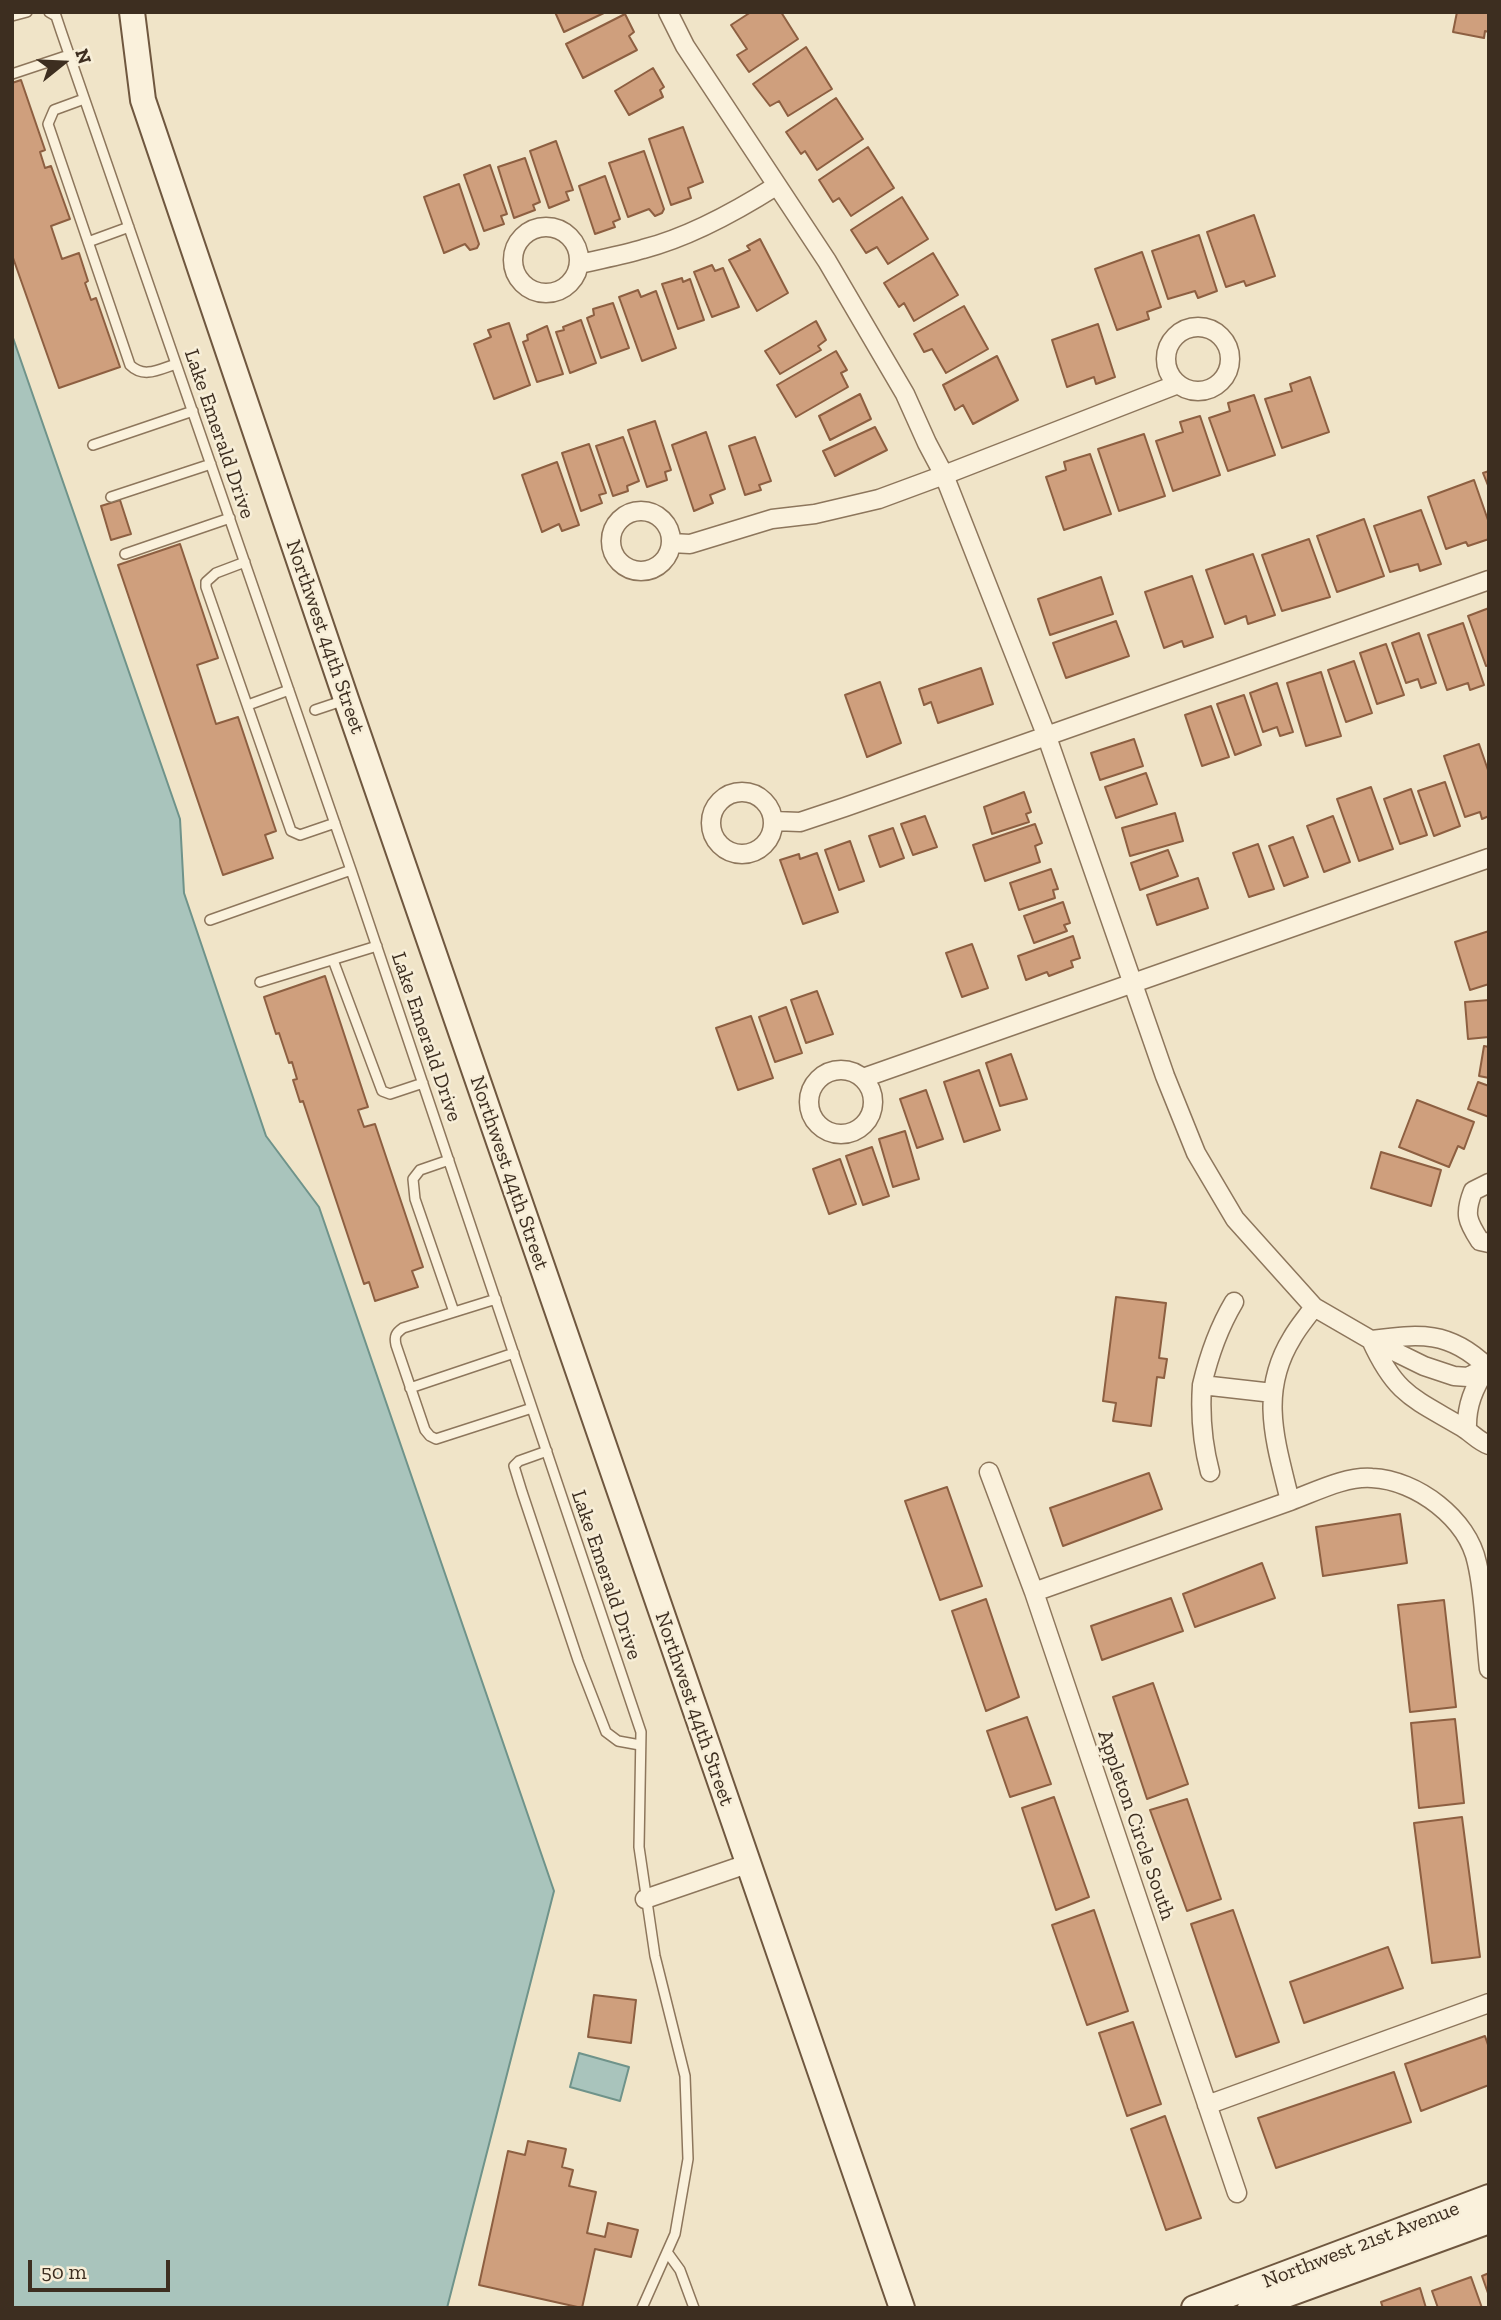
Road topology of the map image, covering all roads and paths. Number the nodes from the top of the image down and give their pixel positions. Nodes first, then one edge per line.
1 (27, 12) edge
2 (49, 12) edge
3 (668, 12) edge
4 (12, 16) edge
5 (130, 20) edge
6 (69, 55) junction
7 (12, 74) edge
8 (84, 99) junction
9 (776, 186) junction
10 (129, 227) junction
11 (88, 242) junction
12 (580, 264) dead end
13 (176, 364) junction
14 (1178, 384) dead end
15 (192, 411) junction
16 (93, 445) dead end
17 (211, 464) junction
18 (944, 475) junction
19 (111, 497) dead end
20 (230, 518) junction
21 (671, 543) dead end
22 (125, 554) dead end
23 (245, 562) junction
24 (1489, 580) edge
25 (289, 690) junction
26 (346, 699) junction
27 (248, 705) junction
28 (315, 710) dead end
29 (1047, 737) junction
30 (774, 821) dead end
31 (335, 823) junction
32 (1489, 858) edge
33 (351, 870) junction
34 (210, 920) dead end
35 (377, 946) junction
36 (334, 960) junction
37 (260, 982) dead end
38 (1132, 983) junction
39 (863, 1078) dead end
40 (423, 1083) junction
41 (449, 1160) junction
42 (1489, 1182) edge
43 (1489, 1243) edge
44 (495, 1299) junction
45 (1234, 1303) dead end
46 (1314, 1307) junction
47 (454, 1312) junction
48 (1371, 1340) junction
49 (514, 1353) junction
50 (1488, 1367) edge
51 (1202, 1385) junction
52 (411, 1388) junction
53 (1273, 1393) junction
54 (532, 1408) junction
55 (1467, 1430) junction
56 (1489, 1446) edge
57 (547, 1451) junction
58 (989, 1472) dead end
59 (1210, 1472) dead end
60 (1290, 1501) junction
61 (1034, 1592) junction
62 (1489, 1670) edge
63 (640, 1745) junction
64 (747, 1864) junction
65 (645, 1899) junction
66 (1489, 2003) edge
67 (1207, 2105) junction
68 (1237, 2193) dead end
69 (1489, 2197) edge
70 (1489, 2221) edge
71 (667, 2252) junction
72 (642, 2308) edge
73 (694, 2308) edge
74 (902, 2308) edge
75 (1194, 2308) edge
76 (1250, 2308) edge

1 - 4 lane
2 - 6 lane, Lake Emerald Drive
3 - 9 street
5 - 26 street, Northwest 44th Street
6 - 7 lane
6 - 8 lane, Lake Emerald Drive
8 - 10 lane, Lake Emerald Drive
8 - 11 lane
9 - 12 street
9 - 18 street
10 - 11 lane
10 - 13 lane, Lake Emerald Drive
11 - 13 lane
13 - 15 lane, Lake Emerald Drive
14 - 18 street
15 - 16 lane
15 - 17 lane, Lake Emerald Drive
17 - 19 lane
17 - 20 lane, Lake Emerald Drive
18 - 21 street
18 - 29 street
20 - 22 lane
20 - 23 lane, Lake Emerald Drive
23 - 25 lane, Lake Emerald Drive
23 - 27 lane
24 - 29 street
25 - 27 lane
25 - 31 lane, Lake Emerald Drive
26 - 28 lane
26 - 64 street, Northwest 44th Street
27 - 31 lane
29 - 30 street
29 - 38 street
31 - 33 lane, Lake Emerald Drive
32 - 38 street
33 - 34 lane
33 - 35 lane, Lake Emerald Drive
35 - 36 lane
35 - 40 lane, Lake Emerald Drive
36 - 37 lane
36 - 40 lane
38 - 39 street
38 - 46 street
40 - 41 lane, Lake Emerald Drive
41 - 44 lane, Lake Emerald Drive
41 - 47 lane
42 - 43 street
44 - 47 lane
44 - 49 lane, Lake Emerald Drive
45 - 51 street
46 - 48 street
46 - 53 street
47 - 52 lane
48 - 50 street
48 - 50 street
48 - 55 street
49 - 52 lane
49 - 54 lane, Lake Emerald Drive
50 - 55 street
51 - 53 street
51 - 59 street
52 - 54 lane
53 - 60 street
54 - 57 lane, Lake Emerald Drive
55 - 56 street
57 - 63 lane, Lake Emerald Drive
57 - 63 lane
58 - 61 street, Appleton Circle South
60 - 61 street
60 - 62 street
61 - 67 street, Appleton Circle South
63 - 65 lane, Lake Emerald Drive
64 - 65 street
64 - 74 street, Northwest 44th Street
65 - 71 lane, Lake Emerald Drive
66 - 67 street
67 - 68 street, Appleton Circle South
69 - 75 street, Northwest 21st Avenue
70 - 76 street, Northwest 21st Avenue
71 - 72 lane, Lake Emerald Drive
71 - 73 lane

